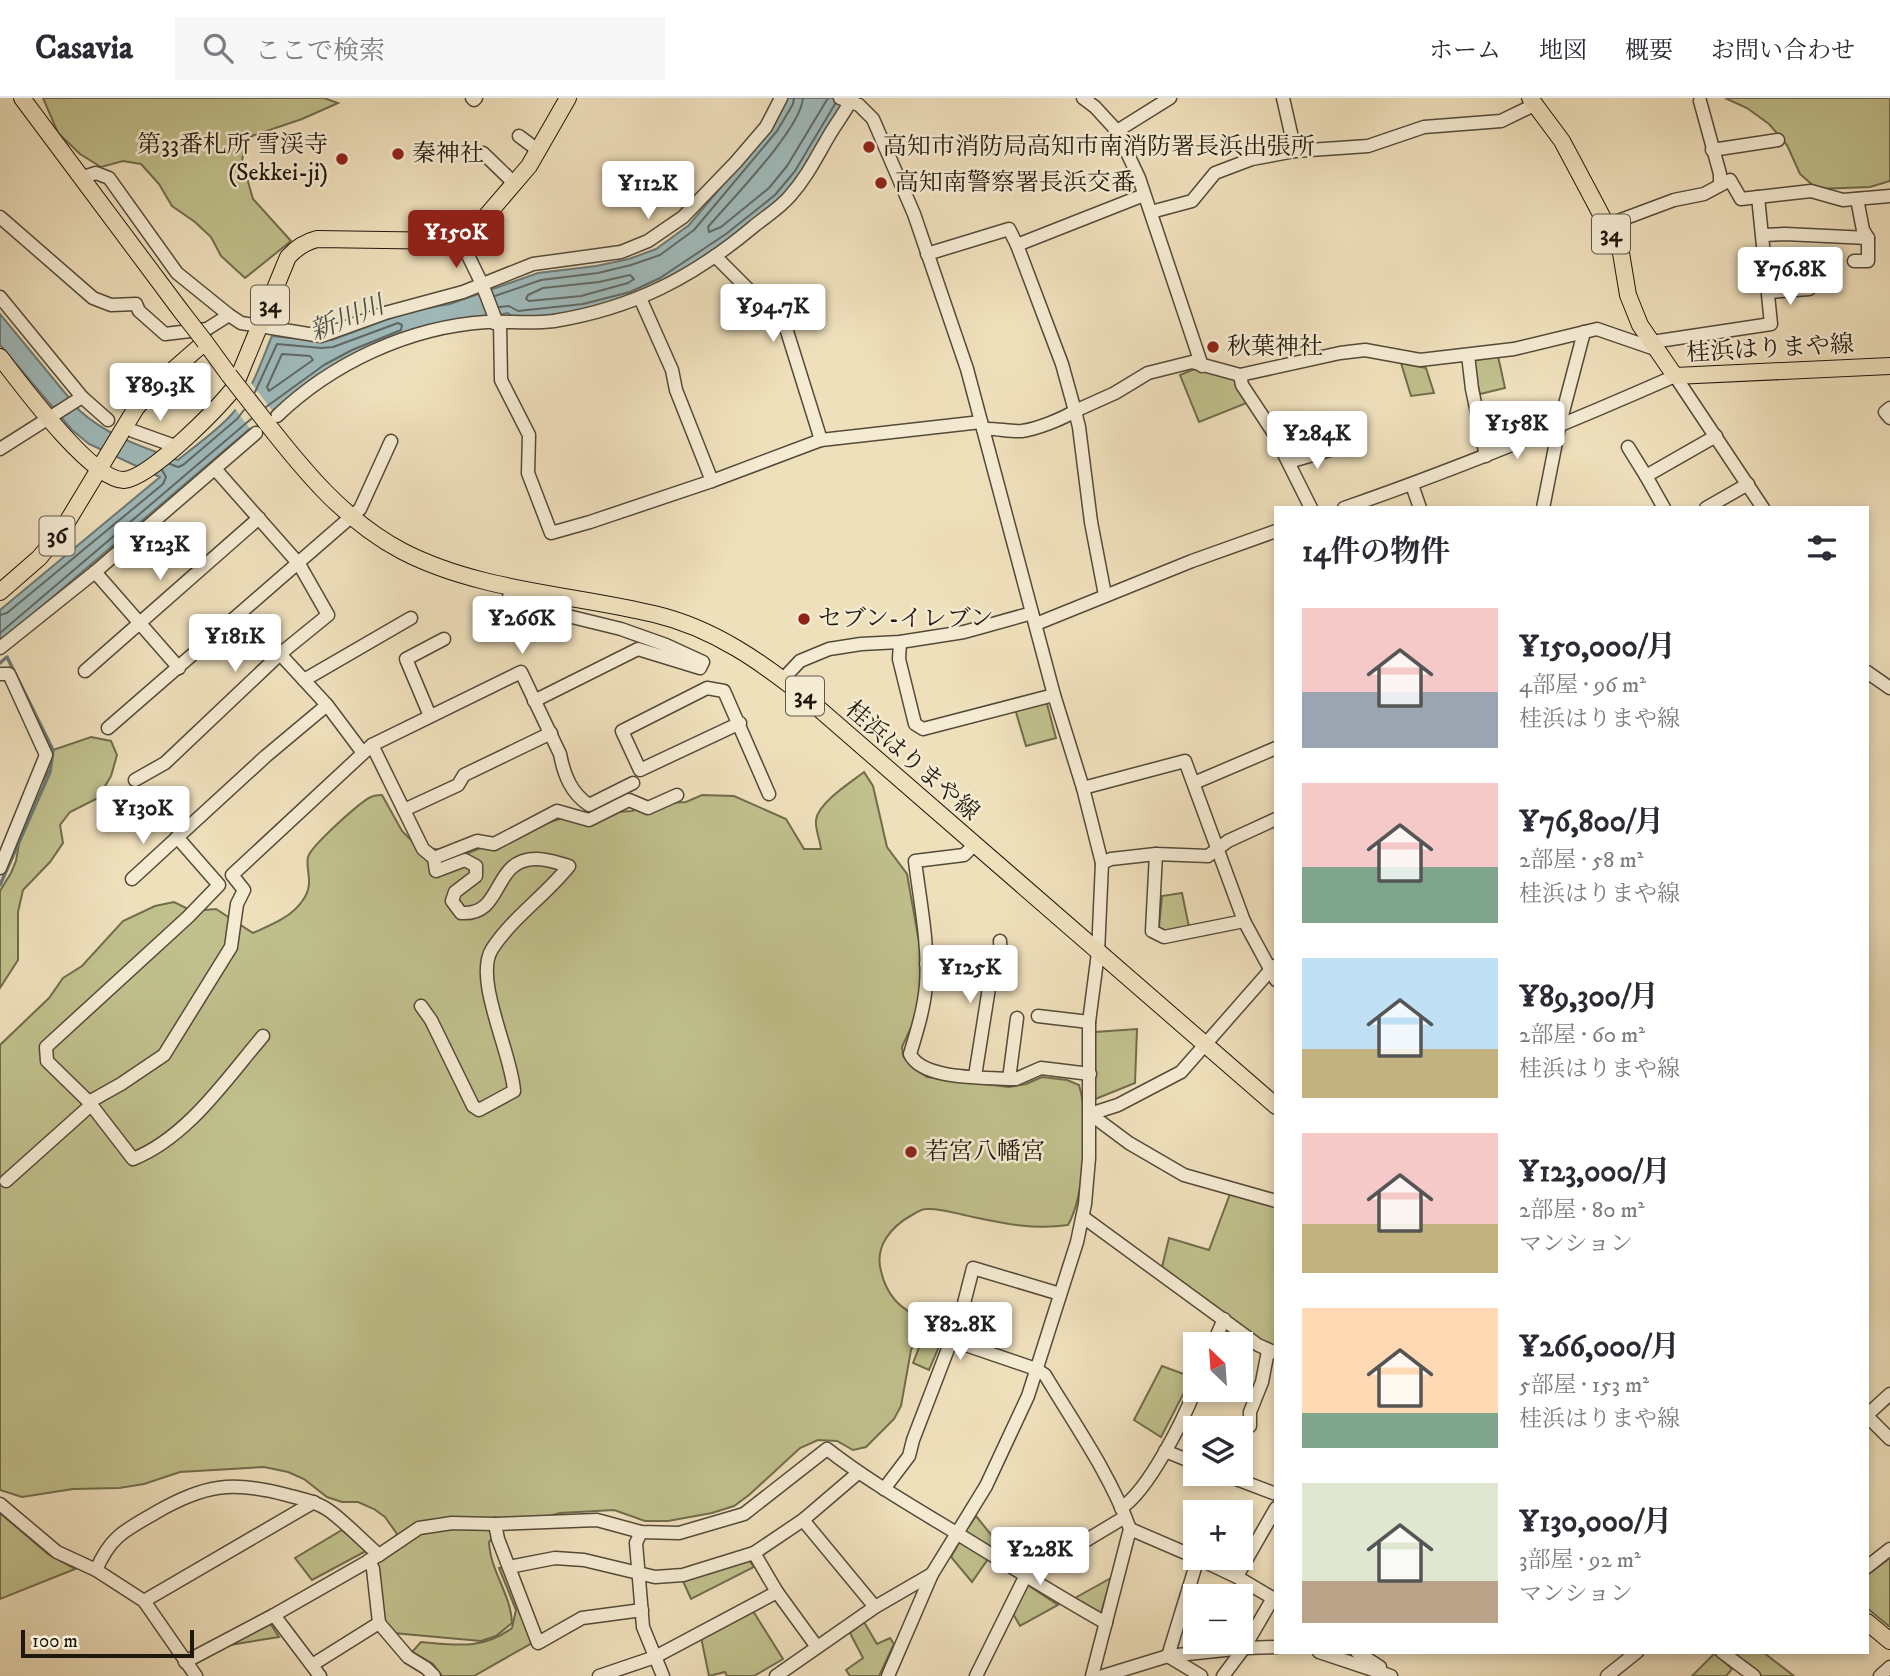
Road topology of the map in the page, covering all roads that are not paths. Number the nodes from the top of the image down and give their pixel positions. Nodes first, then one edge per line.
1 (22, 98) edge
2 (569, 98) edge
3 (781, 98) edge
4 (1083, 98) edge
5 (1170, 98) edge
6 (1283, 98) edge
7 (847, 99) edge
8 (1700, 101) dead end
9 (1532, 102) edge
10 (1117, 131) junction
11 (519, 136) dead end
12 (1778, 140) dead end
13 (1712, 150) junction
14 (539, 151) junction
15 (1295, 151) junction
16 (483, 153) dead end
17 (82, 177) junction
18 (515, 184) junction
19 (1720, 185) junction
20 (1144, 195) junction
21 (1890, 196) edge
22 (1758, 197) junction
23 (1857, 199) junction
24 (1151, 212) junction
25 (0, 217) edge
26 (1607, 225) junction
27 (1764, 235) junction
28 (1868, 238) junction
29 (461, 241) junction
30 (1017, 245) junction
31 (927, 254) junction
32 (715, 256) junction
33 (1854, 261) dead end
34 (483, 286) junction
35 (1809, 289) dead end
36 (1769, 292) junction
37 (0, 298) edge
38 (640, 298) junction
39 (229, 315) junction
40 (496, 321) junction
41 (262, 325) junction
42 (1584, 332) junction
43 (205, 342) junction
44 (1655, 346) junction
45 (1468, 355) junction
46 (3, 366) edge
47 (1202, 366) junction
48 (1890, 366) edge
49 (1240, 375) junction
50 (1675, 376) junction
51 (79, 398) junction
52 (1890, 408) edge
53 (1074, 411) junction
54 (52, 417) junction
55 (1890, 418) edge
56 (266, 423) junction
57 (982, 426) junction
58 (121, 427) junction
59 (1559, 427) junction
60 (1716, 436) junction
61 (821, 440) junction
62 (391, 441) dead end
63 (1628, 447) dead end
64 (1336, 448) dead end
65 (0, 449) edge
66 (172, 449) junction
67 (1486, 456) junction
68 (103, 461) junction
69 (1289, 462) junction
70 (216, 470) junction
71 (1646, 476) junction
72 (712, 481) junction
73 (1748, 484) junction
74 (1412, 485) junction
75 (1310, 506) edge
76 (1350, 506) edge
77 (1419, 506) edge
78 (1543, 506) edge
79 (1663, 506) edge
80 (1710, 506) edge
81 (1762, 506) edge
82 (351, 517) junction
83 (259, 518) junction
84 (1274, 532) edge
85 (299, 564) junction
86 (95, 572) junction
87 (513, 587) junction
88 (0, 592) edge
89 (1105, 595) junction
90 (411, 618) dead end
91 (1034, 618) junction
92 (138, 623) junction
93 (444, 639) dead end
94 (900, 642) junction
95 (0, 648) edge
96 (280, 654) junction
97 (179, 668) junction
98 (700, 668) junction
99 (85, 671) dead end
100 (1869, 673) edge
101 (0, 674) edge
102 (783, 679) junction
103 (304, 680) junction
104 (707, 688) junction
105 (1890, 688) edge
106 (1054, 695) junction
107 (534, 701) junction
108 (327, 705) junction
109 (430, 716) junction
110 (740, 723) junction
111 (108, 728) dead end
112 (551, 733) junction
113 (368, 749) junction
114 (1274, 749) edge
115 (135, 780) dead end
116 (633, 783) dead end
117 (1194, 783) junction
118 (1083, 788) junction
119 (769, 794) dead end
120 (677, 795) dead end
121 (404, 810) junction
122 (1274, 820) edge
123 (177, 837) junction
124 (974, 845) junction
125 (1218, 849) junction
126 (1156, 854) junction
127 (434, 858) junction
128 (1102, 863) junction
129 (0, 868) edge
130 (132, 879) dead end
131 (1244, 921) junction
132 (1000, 941) dead end
133 (1098, 953) junction
134 (926, 964) junction
135 (992, 970) junction
136 (1274, 971) edge
137 (421, 1006) dead end
138 (1038, 1016) dead end
139 (1017, 1018) dead end
140 (1089, 1022) junction
141 (263, 1036) dead end
142 (1205, 1044) junction
143 (1090, 1074) junction
144 (975, 1076) junction
145 (1009, 1079) junction
146 (90, 1103) junction
147 (1274, 1104) edge
148 (1090, 1114) junction
149 (6, 1181) dead end
150 (1274, 1200) edge
151 (1083, 1217) junction
152 (1060, 1294) junction
153 (1224, 1318) junction
154 (1218, 1332) edge
155 (951, 1340) junction
156 (1272, 1352) edge
157 (1036, 1369) junction
158 (1890, 1394) edge
159 (1189, 1402) edge
160 (1869, 1413) edge
161 (1250, 1416) edge
162 (1869, 1417) edge
163 (1890, 1439) edge
164 (1165, 1451) junction
165 (1183, 1458) edge
166 (858, 1473) junction
167 (1253, 1485) edge
168 (884, 1489) junction
169 (1274, 1493) edge
170 (314, 1502) junction
171 (0, 1504) edge
172 (1274, 1511) edge
173 (1125, 1518) junction
174 (803, 1520) junction
175 (495, 1524) junction
176 (641, 1532) junction
177 (957, 1534) junction
178 (1183, 1549) edge
179 (1890, 1549) edge
180 (754, 1553) junction
181 (374, 1558) junction
182 (1869, 1565) edge
183 (509, 1567) junction
184 (96, 1570) junction
185 (1193, 1570) edge
186 (1224, 1570) edge
187 (932, 1574) junction
188 (639, 1575) junction
189 (1237, 1576) junction
190 (1024, 1577) junction
191 (777, 1592) junction
192 (1274, 1599) edge
193 (144, 1601) junction
194 (875, 1607) junction
195 (642, 1610) junction
196 (274, 1615) junction
197 (379, 1623) junction
198 (1106, 1623) junction
199 (1869, 1624) edge
200 (1253, 1633) edge
201 (1890, 1641) edge
202 (817, 1647) junction
203 (1274, 1647) edge
204 (1253, 1648) edge
205 (1187, 1654) edge
206 (1240, 1654) edge
207 (1325, 1654) edge
208 (1360, 1654) edge
209 (1634, 1654) edge
210 (1725, 1654) edge
211 (1168, 1656) junction
212 (655, 1657) junction
213 (185, 1662) junction
214 (1890, 1667) edge
215 (316, 1670) edge
216 (427, 1673) edge
217 (196, 1676) edge
218 (599, 1676) edge
219 (663, 1676) edge
220 (778, 1676) edge
221 (888, 1676) edge
222 (976, 1676) edge
223 (1092, 1676) edge
224 (1102, 1676) edge
225 (1201, 1676) edge
226 (1223, 1676) edge
227 (1392, 1676) edge
228 (1607, 1676) edge
229 (1754, 1676) edge
230 (1880, 1676) edge

1 - 17 main road, 桂浜はりまや線 / 34
2 - 14 main road
3 - 34 street
4 - 10 street
5 - 10 street
6 - 15 street
7 - 31 street
7 - 32 street
8 - 13 street
9 - 15 street
9 - 26 main road, 桂浜はりまや線 / 34
10 - 20 street
11 - 14 street
12 - 13 street
13 - 19 street
14 - 18 main road
15 - 24 street
16 - 18 street
17 - 39 street
17 - 43 main road, 桂浜はりまや線 / 34, bridge
18 - 29 main road
19 - 22 street
19 - 26 street
20 - 24 street
20 - 30 street
21 - 23 street
22 - 23 street
22 - 27 street
23 - 28 street
24 - 47 street
25 - 39 street
26 - 44 main road, 桂浜はりまや線 / 34
27 - 28 street
27 - 36 street
28 - 33 street
29 - 34 street
29 - 41 main road, 34
30 - 31 street
30 - 53 street
31 - 57 street
32 - 38 street
32 - 61 street
34 - 40 street
34 - 41 street
35 - 36 street
36 - 44 street
37 - 51 street
38 - 40 street
38 - 72 street
39 - 41 street
40 - 56 street
40 - 72 street
41 - 66 main road, 34
42 - 44 street
42 - 45 street
42 - 59 street
43 - 56 main road, 桂浜はりまや線 / 34, bridge
43 - 58 main road, 36
44 - 50 main road, 桂浜はりまや線 / 34
45 - 49 street
45 - 67 street
46 - 54 main road, 34
47 - 49 street
47 - 53 street
48 - 50 main road, 桂浜はりまや線
49 - 69 street
50 - 59 street
50 - 60 street
51 - 54 street
51 - 58 street
52 - 55 street
53 - 57 street
53 - 89 street
54 - 65 street
54 - 68 main road, 34
56 - 70 street
56 - 82 main road, 桂浜はりまや線 / 34
57 - 61 street
57 - 91 street
58 - 66 street
58 - 68 main road, 36
59 - 67 street
59 - 78 street
60 - 71 street
60 - 73 street
61 - 72 street
62 - 82 street
63 - 71 street
64 - 69 street
66 - 68 main road, 34
67 - 74 street
68 - 88 main road, 36
69 - 75 street
70 - 83 street
70 - 86 street
71 - 79 street
73 - 80 street
73 - 81 street
74 - 76 street
74 - 77 street
82 - 85 street
82 - 87 main road, 桂浜はりまや線 / 34
83 - 85 street
83 - 92 street
84 - 89 street
85 - 96 street
85 - 97 street
86 - 92 street
86 - 95 street
87 - 98 street
87 - 102 main road, 桂浜はりまや線 / 34
89 - 91 street
90 - 103 street
91 - 94 street
91 - 106 street
92 - 97 street
92 - 99 street
93 - 109 street
94 - 102 street
94 - 106 street
96 - 103 street
96 - 115 street
97 - 111 street
98 - 104 street
98 - 107 street
100 - 105 street
101 - 129 street
102 - 124 main road, 桂浜はりまや線 / 34
103 - 108 street
104 - 110 street
104 - 110 street
106 - 118 street
107 - 109 street
107 - 112 street
108 - 113 street
108 - 123 street
109 - 113 street
110 - 119 street
112 - 116 street
112 - 121 street
113 - 121 street
113 - 146 street
114 - 117 street
117 - 118 street
117 - 125 street
118 - 128 street
120 - 127 street
121 - 127 street
122 - 125 street
123 - 130 street
123 - 146 street
124 - 133 main road, 桂浜はりまや線 / 34
124 - 134 street
125 - 126 street
125 - 131 street
126 - 128 street
126 - 131 street
127 - 137 street
128 - 133 street
131 - 136 street
132 - 135 street
133 - 140 street
133 - 142 main road, 桂浜はりまや線 / 34
134 - 135 street
134 - 144 street
135 - 144 street
136 - 142 street
138 - 140 street
139 - 145 street
140 - 143 street
141 - 146 street
142 - 147 main road, 桂浜はりまや線 / 34
142 - 148 street
143 - 145 street
143 - 148 street
144 - 145 street
146 - 149 street
148 - 150 street
148 - 151 street
151 - 152 street
151 - 153 street
152 - 155 street
152 - 157 street
153 - 154 street
153 - 156 street
155 - 157 street
155 - 168 street
156 - 161 street
157 - 173 street
157 - 177 street
158 - 160 street
159 - 164 street
162 - 163 street
164 - 165 street
164 - 173 street
166 - 168 street
166 - 174 street
166 - 176 street
167 - 169 street
168 - 177 street
170 - 181 street
170 - 184 street
170 - 193 street
171 - 184 street
172 - 189 street
173 - 178 street
173 - 190 street
173 - 198 street
174 - 180 street
174 - 194 street
175 - 176 street
175 - 181 street
175 - 183 street
176 - 188 street
177 - 187 street
177 - 190 street
179 - 182 street
180 - 188 street
180 - 191 street
181 - 196 street
181 - 197 street
183 - 188 street
183 - 195 street
184 - 193 street
185 - 211 street
186 - 189 street
187 - 194 street
187 - 221 street
188 - 195 street
189 - 192 street
190 - 198 street
190 - 222 street
191 - 202 street
191 - 212 street
192 - 200 street
193 - 213 street
194 - 202 street
195 - 212 street
196 - 213 street
196 - 215 street
197 - 215 street
197 - 216 street
198 - 223 street
199 - 201 main road
202 - 220 street
203 - 204 street
205 - 211 street
206 - 226 street
207 - 227 street
208 - 227 street
209 - 228 street
210 - 229 street
211 - 224 street
211 - 225 street
212 - 218 street
212 - 219 street
213 - 217 street
214 - 230 street

